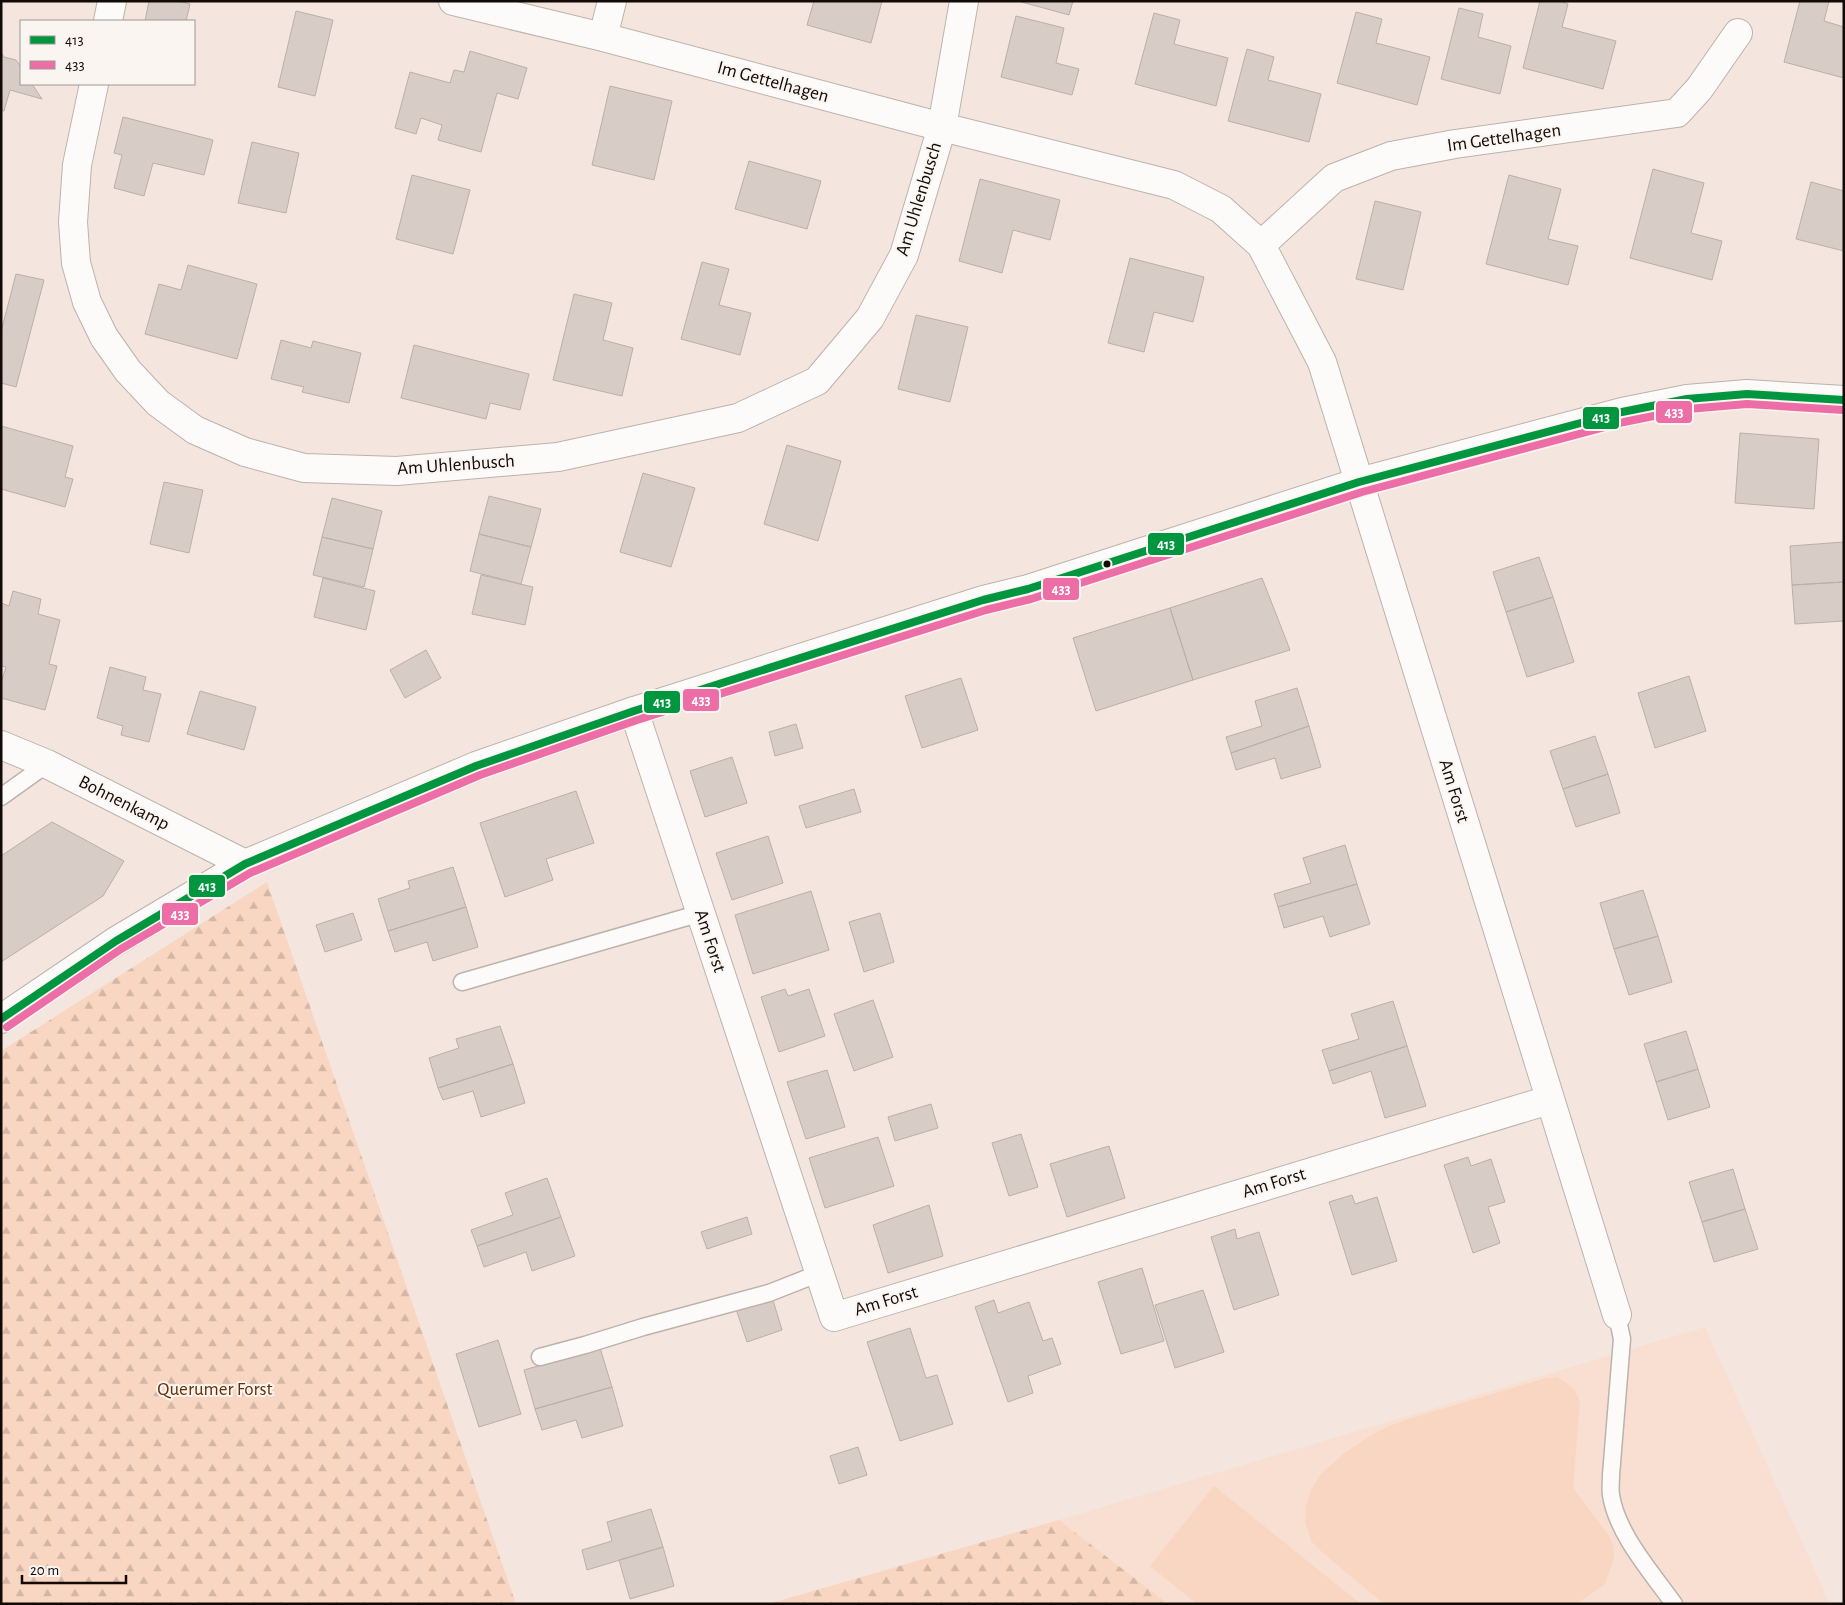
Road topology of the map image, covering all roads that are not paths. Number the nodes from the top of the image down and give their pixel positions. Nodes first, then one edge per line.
1 (112, 1) edge
2 (453, 1) edge
3 (612, 1) edge
4 (964, 1) edge
5 (108, 20) edge
6 (1738, 33) dead end
7 (603, 36) junction
8 (94, 85) edge
9 (942, 127) junction
10 (1260, 245) junction
11 (1844, 400) edge
12 (1359, 482) junction
13 (634, 711) junction
14 (1, 745) edge
15 (47, 764) junction
16 (1, 797) edge
17 (245, 864) junction
18 (701, 913) junction
19 (462, 982) dead end
20 (1, 1019) edge
21 (1549, 1100) junction
22 (820, 1273) junction
23 (1617, 1315) joint
24 (540, 1357) dead end
25 (1674, 1604) edge

1 - 5 street
2 - 7 street, Im Gettelhagen
3 - 7 street
4 - 9 street
6 - 10 street, Im Gettelhagen
7 - 9 street, Im Gettelhagen
8 - 9 street, Am Uhlenbusch
9 - 10 street, Im Gettelhagen
10 - 12 street, Im Gettelhagen
11 - 12 street
12 - 13 street
12 - 21 street, Am Forst
13 - 17 street
13 - 18 street, Am Forst
14 - 15 street, Bohnenkamp
15 - 16 lane
15 - 17 street, Bohnenkamp
17 - 20 street
18 - 19 lane
18 - 22 street, Am Forst
21 - 22 street, Am Forst
21 - 23 street, Am Forst
22 - 24 lane
23 - 25 lane

